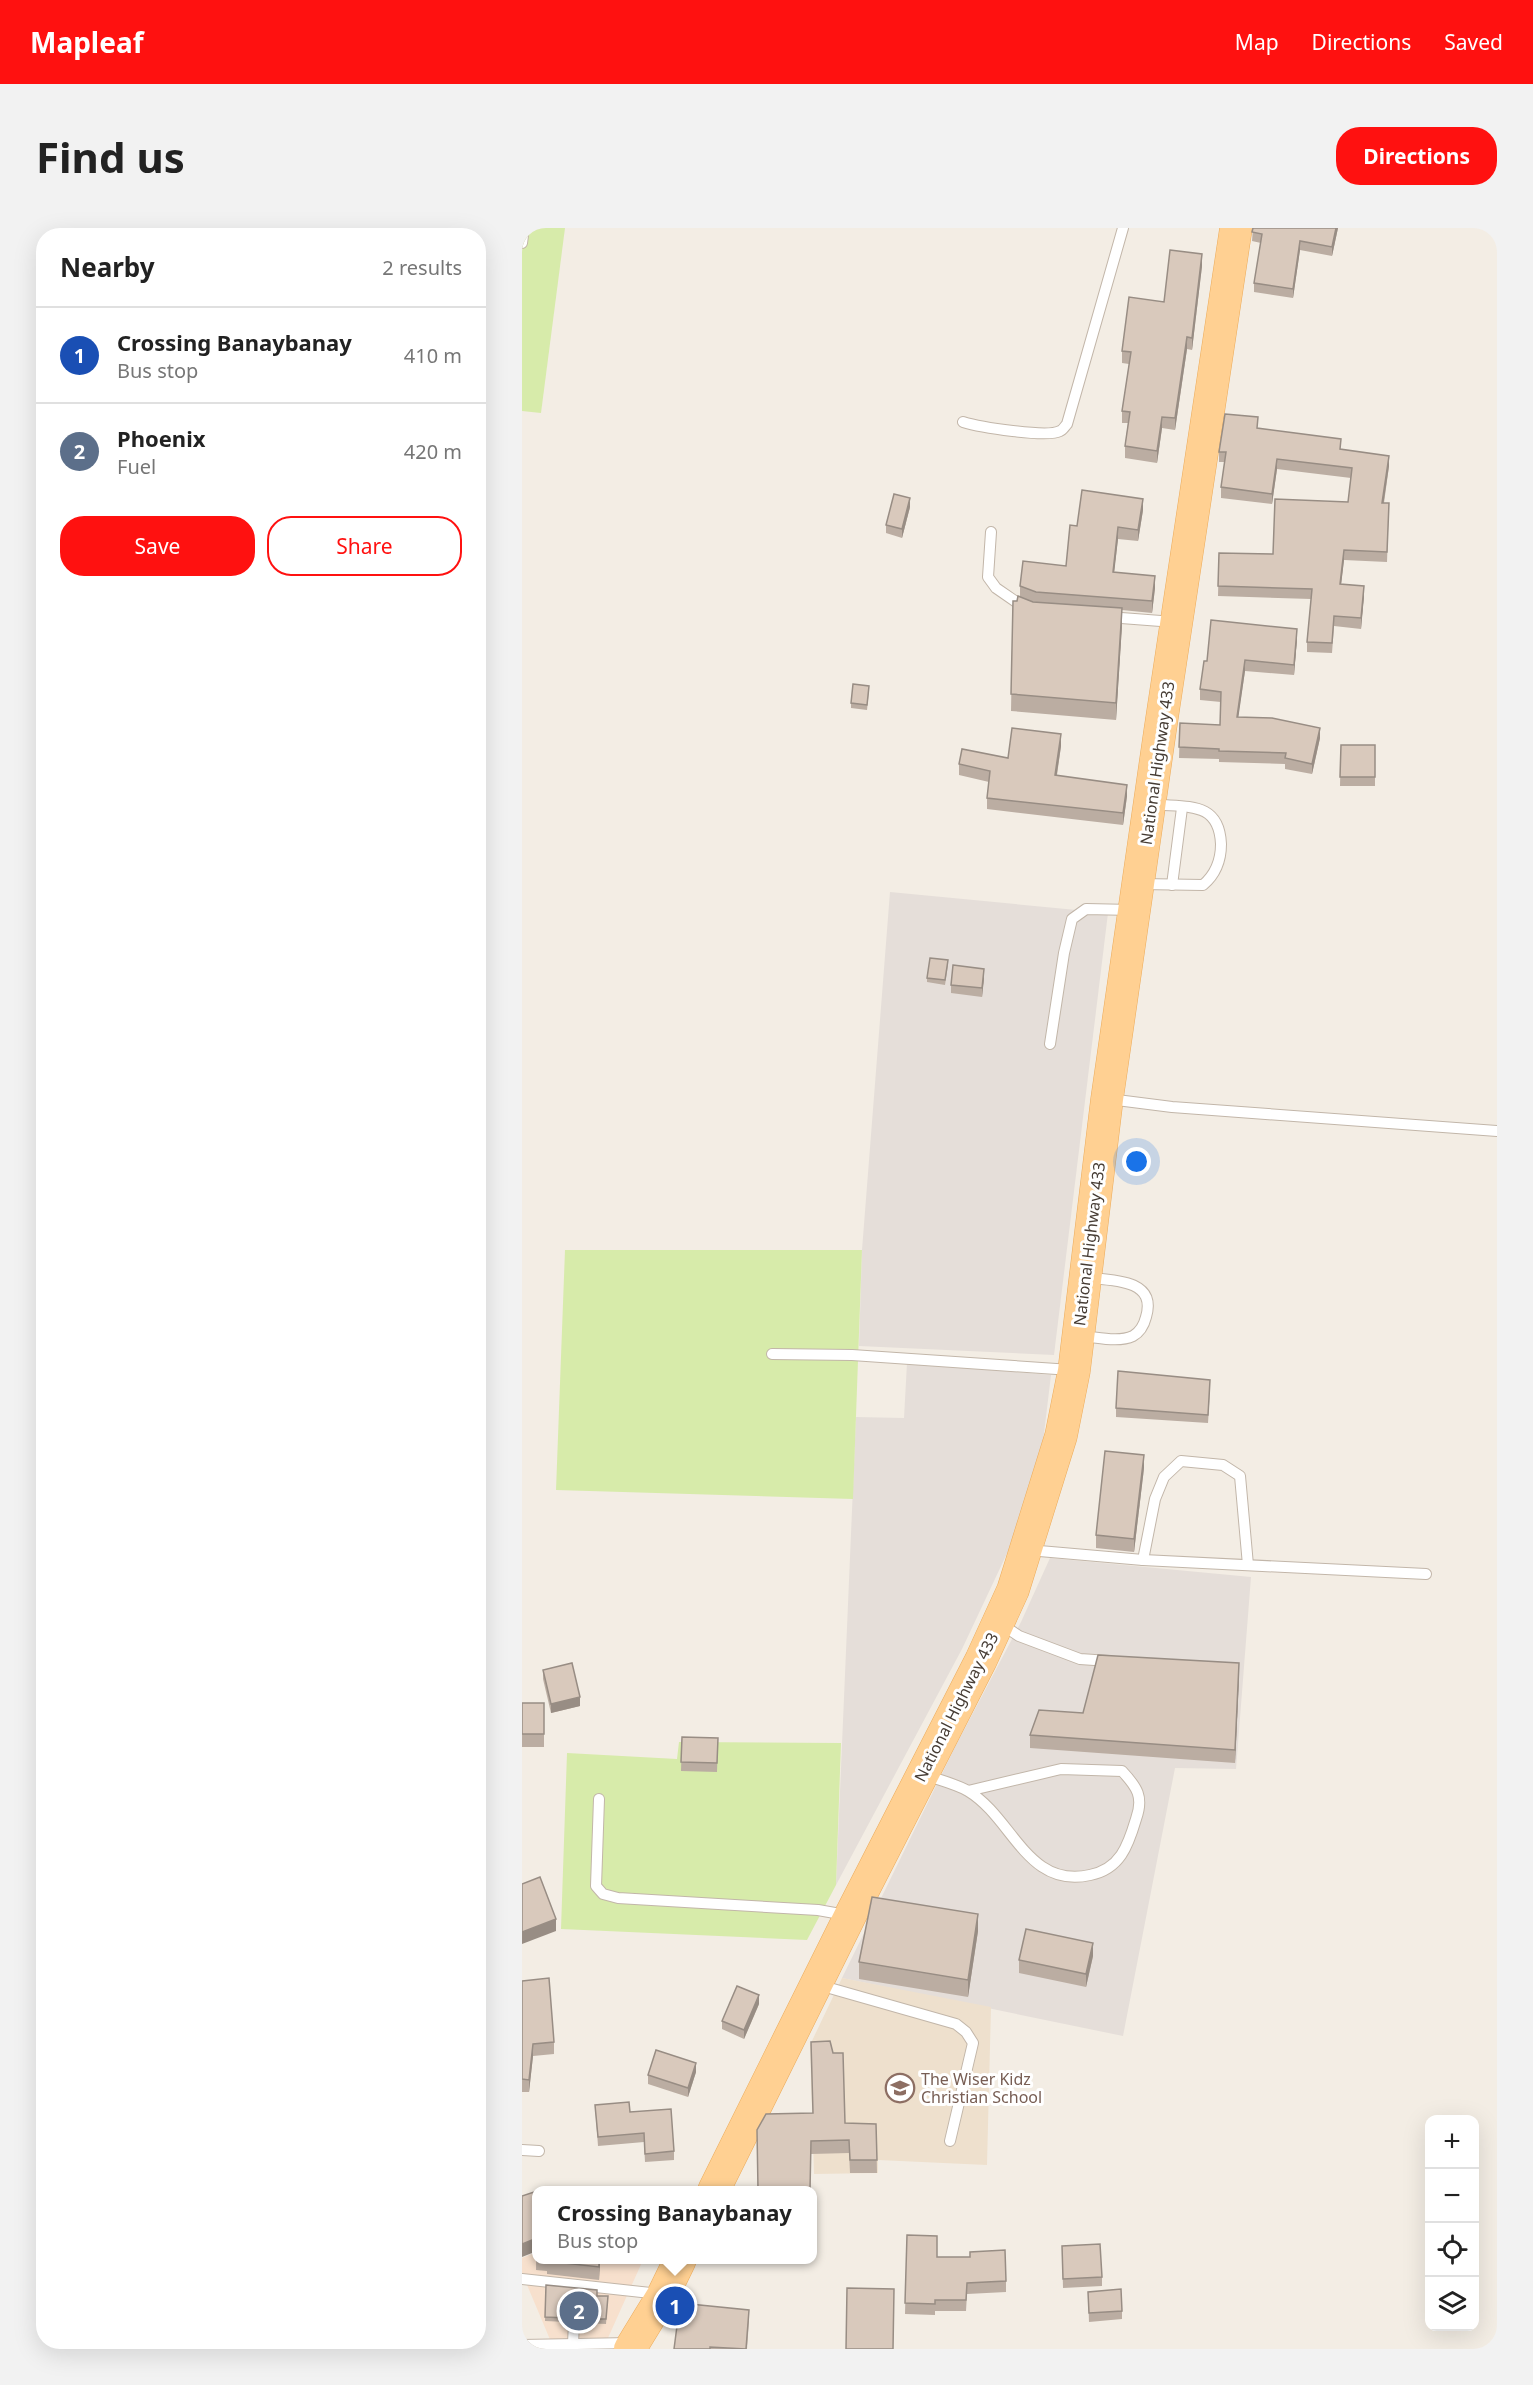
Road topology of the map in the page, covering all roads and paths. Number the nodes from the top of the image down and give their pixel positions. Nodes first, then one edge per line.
1 (524, 228) edge
2 (1123, 228) edge
3 (1236, 228) edge
4 (522, 243) edge
5 (963, 422) dead end
6 (991, 532) dead end
7 (1034, 611) edge
8 (1094, 616) edge
9 (1177, 622) junction
10 (1151, 804) junction
11 (1182, 808) junction
12 (1172, 885) junction
13 (1138, 897) junction
14 (1050, 1044) dead end
15 (1107, 1099) junction
16 (1497, 1131) edge
17 (1085, 1278) junction
18 (1078, 1336) junction
19 (772, 1354) dead end
20 (1074, 1371) junction
21 (1028, 1550) junction
22 (1143, 1560) junction
23 (1248, 1565) junction
24 (1425, 1574) dead end
25 (998, 1623) junction
26 (1125, 1662) edge
27 (922, 1774) junction
28 (968, 1791) junction
29 (599, 1799) dead end
30 (850, 1916) junction
31 (816, 1984) junction
32 (950, 2141) dead end
33 (522, 2150) edge
34 (539, 2151) dead end
35 (716, 2186) edge
36 (678, 2264) edge
37 (522, 2279) edge
38 (576, 2286) junction
39 (663, 2295) junction
40 (575, 2299) edge
41 (574, 2323) dead end
42 (573, 2343) junction
43 (522, 2345) edge
44 (632, 2346) edge

1 - 4 lane
2 - 5 lane
3 - 9 main road, National Highway 433
6 - 7 lane
8 - 9 lane
9 - 10 main road, National Highway 433
10 - 11 lane
10 - 13 main road, National Highway 433
11 - 12 lane
11 - 12 lane
12 - 13 lane
13 - 14 lane
13 - 15 main road, National Highway 433
15 - 16 lane
15 - 17 main road, National Highway 433
17 - 18 main road, National Highway 433
17 - 18 lane
18 - 20 main road, National Highway 433
19 - 20 lane
20 - 21 main road, National Highway 433
21 - 22 lane
21 - 25 main road, National Highway 433
22 - 23 lane
22 - 23 lane
23 - 24 lane
25 - 26 lane
25 - 27 main road, National Highway 433
27 - 28 lane
27 - 30 main road, National Highway 433
28 - 28 lane
29 - 30 lane
30 - 31 main road, National Highway 433
31 - 32 lane
31 - 35 main road, National Highway 433
33 - 34 lane
36 - 39 main road
37 - 38 lane
38 - 39 lane
38 - 40 lane
39 - 44 main road
41 - 42 lane
42 - 43 lane
42 - 44 lane

